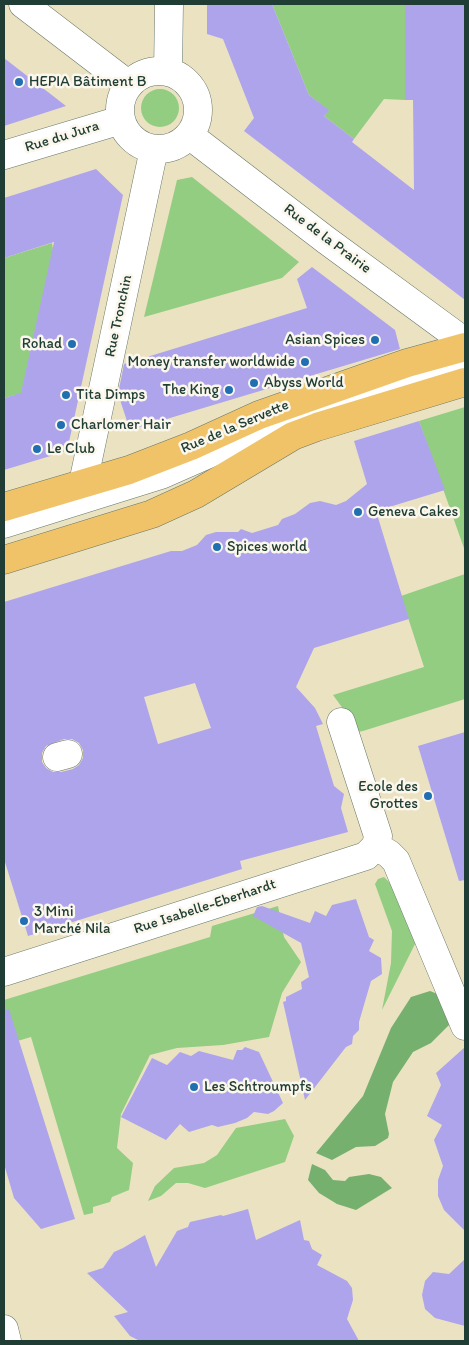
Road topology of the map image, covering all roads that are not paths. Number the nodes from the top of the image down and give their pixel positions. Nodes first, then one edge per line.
1 (23, 4) edge
2 (169, 4) edge
3 (168, 72) junction
4 (129, 85) junction
5 (121, 120) junction
6 (189, 135) junction
7 (154, 149) junction
8 (4, 155) edge
9 (465, 342) edge
10 (465, 347) edge
11 (465, 363) edge
12 (465, 382) edge
13 (293, 436) junction
14 (83, 483) junction
15 (4, 507) edge
16 (4, 524) edge
17 (4, 543) edge
18 (4, 560) edge
19 (341, 722) dead end
20 (376, 846) junction
21 (4, 972) edge
22 (465, 1026) edge
23 (4, 1329) edge
24 (7, 1341) edge

1 - 4 street
2 - 3 street
3 - 4 street
3 - 6 street
4 - 5 street
5 - 7 street
5 - 8 street, Rue du Jura
6 - 7 street
6 - 9 street, Rue de la Prairie
7 - 14 street, Rue Tronchin
10 - 14 main road, Rue de la Servette
11 - 16 street
12 - 13 main road, Rue de la Servette
13 - 17 street
13 - 18 main road, Rue de la Servette
14 - 15 main road, Rue de la Servette
19 - 20 street
20 - 21 street, Rue Isabelle-Eberhardt
20 - 22 street
23 - 24 street

